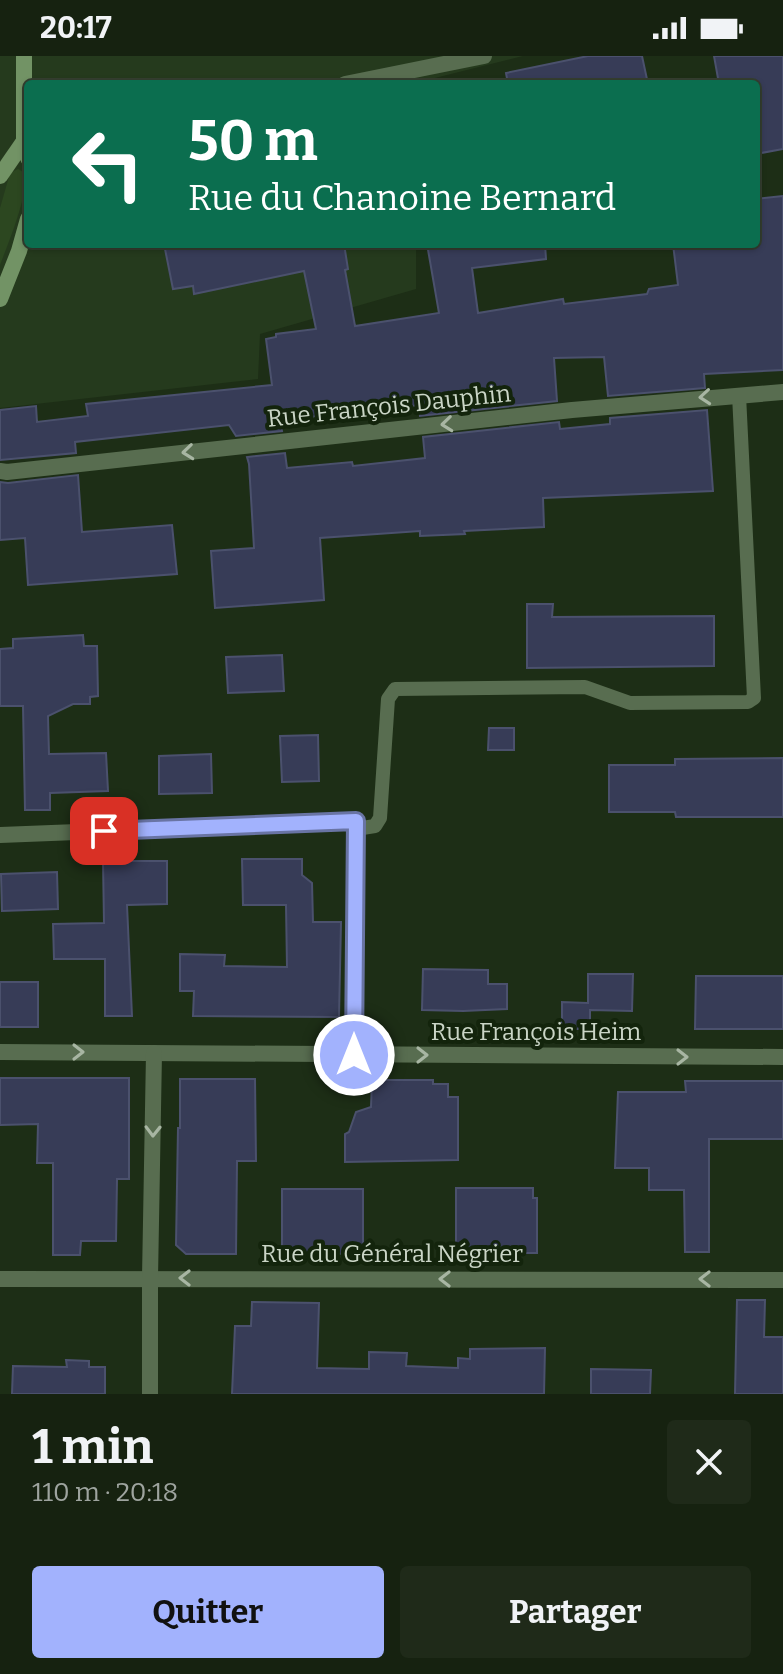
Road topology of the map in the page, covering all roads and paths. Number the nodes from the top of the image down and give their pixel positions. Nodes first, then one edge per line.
1 (24, 56) edge
2 (484, 56) edge
3 (25, 80) edge
4 (365, 80) edge
5 (24, 144) edge
6 (0, 176) edge
7 (24, 233) edge
8 (0, 299) edge
9 (783, 392) edge
10 (739, 395) junction
11 (0, 471) edge
12 (356, 829) junction
13 (0, 835) edge
14 (0, 1052) edge
15 (154, 1053) junction
16 (354, 1055) junction
17 (783, 1057) edge
18 (150, 1278) junction
19 (0, 1279) edge
20 (783, 1280) edge
21 (150, 1394) edge

1 - 3 main road
2 - 4 street
5 - 6 main road
7 - 8 main road
9 - 10 street, Rue François Dauphin
10 -> 11 street, Rue François Dauphin
10 - 12 lane
12 - 13 street
12 - 16 street
14 -> 15 street, Rue François Heim
15 - 16 street, Rue François Heim
15 -> 18 street
16 -> 17 street, Rue François Heim
18 - 19 street, Rue du Général Négrier
20 -> 18 street, Rue du Général Négrier
18 - 21 street

